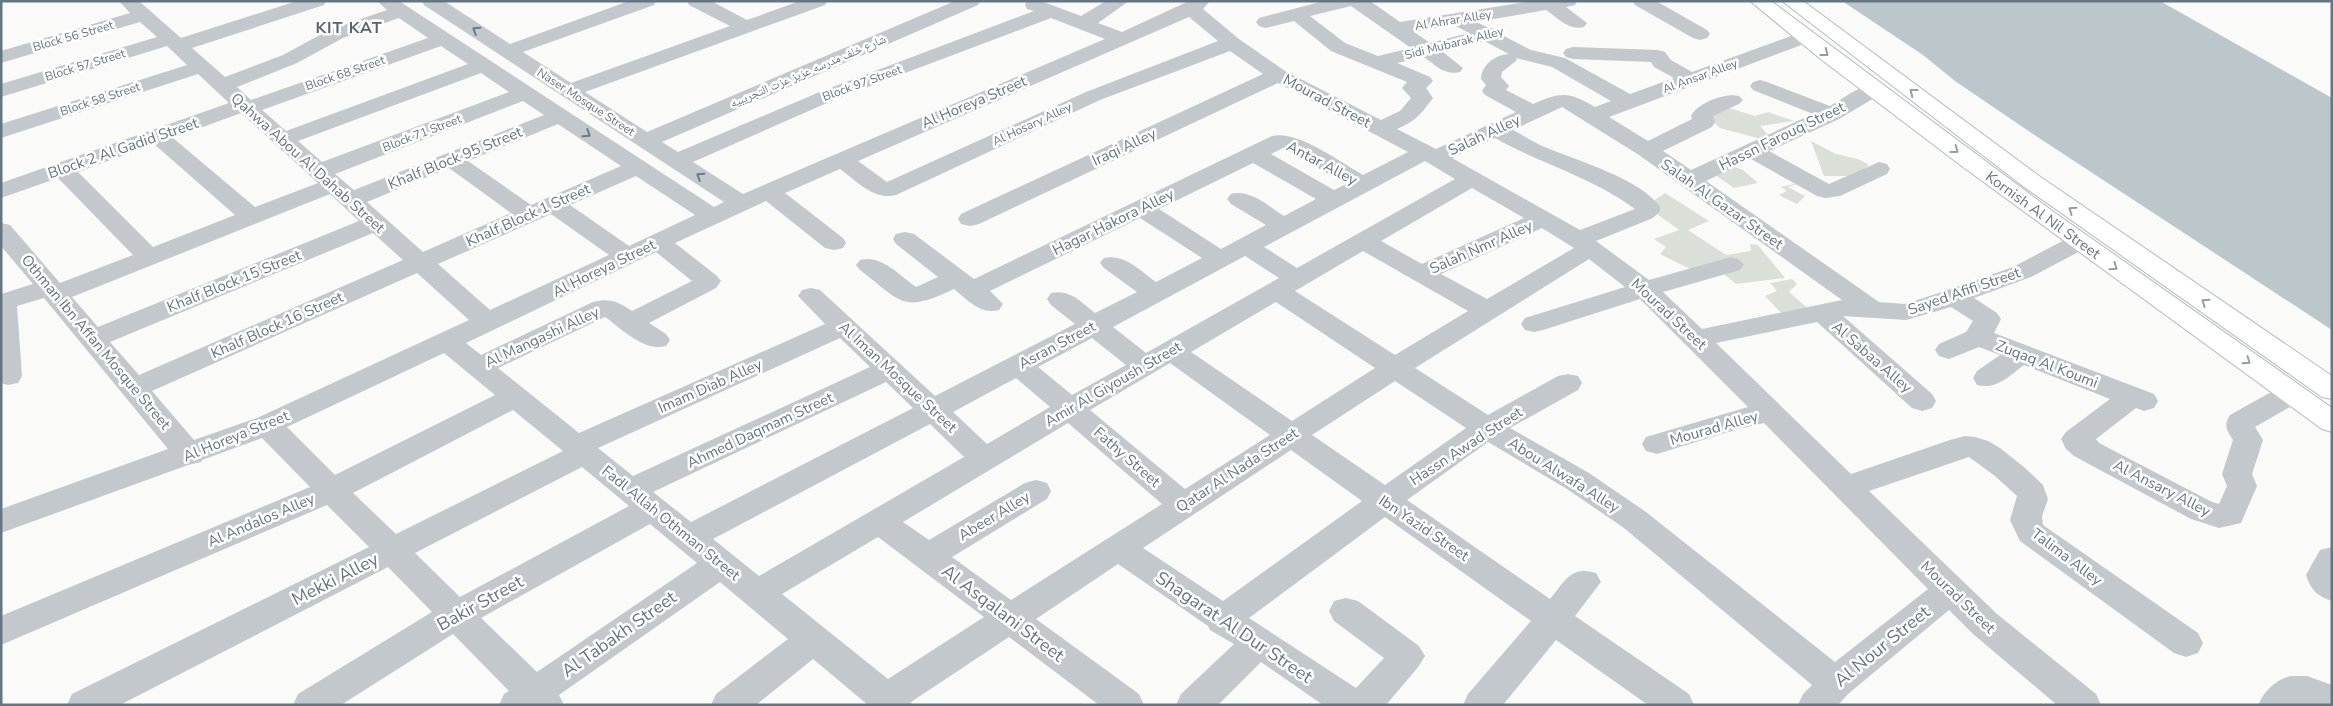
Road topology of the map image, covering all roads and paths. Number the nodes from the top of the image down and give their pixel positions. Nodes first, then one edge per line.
1 (250, 1) edge
2 (317, 1) edge
3 (431, 1) edge
4 (647, 1) edge
5 (696, 1) edge
6 (818, 1) edge
7 (971, 1) edge
8 (1025, 1) edge
9 (1120, 1) edge
10 (1642, 1) edge
11 (1759, 1) edge
12 (1791, 1) edge
13 (1358, 2) edge
14 (1559, 3) edge
15 (790, 5) edge
16 (1196, 5) edge
17 (393, 6) edge
18 (136, 8) edge
19 (1050, 12) junction
20 (270, 16) junction
21 (1457, 19) junction
22 (1303, 20) dead end
23 (1266, 22) dead end
24 (1577, 23) dead end
25 (1082, 24) junction
26 (1534, 24) dead end
27 (746, 28) junction
28 (1396, 29) junction
29 (1700, 34) dead end
30 (1484, 35) junction
31 (1644, 37) dead end
32 (1805, 37) junction
33 (1121, 38) junction
34 (443, 39) junction
35 (173, 42) junction
36 (1232, 43) junction
37 (1425, 49) junction
38 (1718, 49) dead end
39 (508, 51) junction
40 (1573, 52) junction
41 (1, 57) edge
42 (1507, 60) dead end
43 (1551, 60) junction
44 (1741, 60) junction
45 (1375, 62) junction
46 (482, 65) junction
47 (200, 67) junction
48 (1454, 68) dead end
49 (1638, 68) dead end
50 (1278, 75) junction
51 (1691, 79) junction
52 (1596, 84) junction
53 (221, 86) junction
54 (1760, 86) dead end
55 (1874, 90) junction
56 (1, 91) edge
57 (569, 91) junction
58 (525, 94) junction
59 (1732, 100) dead end
60 (1571, 101) joint
61 (1628, 102) junction
62 (245, 107) junction
63 (1533, 113) junction
64 (1831, 114) junction
65 (1594, 115) junction
66 (559, 116) junction
67 (1380, 129) junction
68 (1496, 130) junction
69 (1, 131) edge
70 (158, 136) junction
71 (282, 140) junction
72 (645, 141) junction
73 (1647, 150) junction
74 (1751, 150) junction
75 (1254, 154) junction
76 (1430, 155) junction
77 (452, 159) junction
78 (841, 159) junction
79 (676, 161) junction
80 (637, 167) junction
81 (62, 169) junction
82 (1879, 169) dead end
83 (1472, 179) junction
84 (1689, 180) junction
85 (1364, 185) junction
86 (334, 186) junction
87 (1, 191) edge
88 (768, 191) junction
89 (1239, 199) dead end
90 (1335, 200) junction
91 (741, 203) junction
92 (552, 204) junction
93 (1141, 208) junction
94 (528, 214) junction
95 (712, 216) junction
96 (252, 217) junction
97 (970, 220) dead end
98 (1540, 220) junction
99 (375, 223) junction
100 (1284, 226) junction
101 (1, 230) edge
102 (905, 239) dead end
103 (1363, 241) junction
104 (658, 242) junction
105 (2078, 242) junction
106 (834, 243) dead end
107 (1585, 244) junction
108 (1246, 246) junction
109 (627, 256) junction
110 (149, 257) junction
111 (1220, 259) junction
112 (419, 262) junction
113 (1113, 263) dead end
114 (869, 265) dead end
115 (1731, 265) dead end
116 (1421, 274) junction
117 (1287, 285) junction
118 (1645, 289) junction
119 (53, 291) junction
120 (973, 291) junction
121 (1155, 293) junction
122 (811, 296) dead end
123 (1954, 297) junction
124 (1060, 299) dead end
125 (2, 303) edge
126 (1486, 310) junction
127 (1871, 310) junction
128 (1823, 313) junction
129 (630, 321) junction
130 (488, 323) junction
131 (1534, 324) dead end
132 (844, 326) junction
133 (1093, 326) junction
134 (1980, 336) junction
135 (1697, 338) junction
136 (94, 339) junction
137 (656, 340) dead end
138 (448, 342) junction
139 (1949, 350) dead end
140 (2020, 354) junction
141 (1158, 359) junction
142 (1018, 365) junction
143 (478, 367) junction
144 (1396, 367) junction
145 (890, 369) junction
146 (8, 376) dead end
147 (1987, 378) dead end
148 (1568, 383) dead end
149 (134, 388) junction
150 (2332, 390) edge
151 (2292, 393) junction
152 (516, 397) junction
153 (2138, 399) joint
154 (1922, 401) dead end
155 (1071, 408) junction
156 (933, 410) junction
157 (1771, 412) junction
158 (2332, 422) edge
159 (267, 425) junction
160 (1487, 428) junction
161 (1292, 435) junction
162 (1656, 444) dead end
163 (580, 450) junction
164 (190, 454) junction
165 (985, 459) junction
166 (1846, 487) junction
167 (332, 490) junction
168 (1036, 491) dead end
169 (641, 499) junction
170 (1384, 501) junction
171 (1184, 505) junction
172 (1, 521) edge
173 (880, 521) junction
174 (688, 538) junction
175 (1118, 548) junction
176 (391, 550) junction
177 (928, 556) junction
178 (721, 564) junction
179 (1584, 582) dead end
180 (1950, 590) junction
181 (757, 593) junction
182 (1346, 611) dead end
183 (456, 615) junction
184 (1010, 618) junction
185 (1554, 618) junction
186 (1222, 620) junction
187 (1, 631) edge
188 (812, 639) junction
189 (1258, 643) junction
190 (2186, 643) dead end
191 (1825, 694) edge
192 (532, 701) edge
193 (890, 702) edge
194 (2332, 703) edge
195 (86, 705) edge
196 (311, 705) edge
197 (729, 705) edge
198 (1126, 705) edge
199 (1194, 705) edge
200 (1352, 705) edge
201 (1364, 705) edge
202 (1481, 705) edge
203 (1676, 705) edge
204 (2083, 705) edge
205 (2276, 705) edge

1 - 20 street
2 - 20 street, Block 57 Street
39 -> 3 street, Naser Mosque Street
4 - 39 street
5 - 27 street
6 - 15 street
7 - 72 street, شارع خلف مدرسه عزيز عزت التجريبيه
8 - 19 street
9 - 25 street
10 - 29 street
11 - 32 main road, Kornish Al Nil Street
150 -> 12 main road, Kornish Al Nil Street
13 - 23 street
13 - 28 street
14 - 21 street, Al Ahrar Alley
14 - 24 street
15 - 27 street
16 - 33 street, Al Horeya Street
16 - 36 street, Mourad Street
17 - 34 street, Naser Mosque Street
17 - 53 street
18 - 35 street, Qahwa Abou Al Dahab Street
18 - 41 street, Block 56 Street
19 - 25 street
19 - 79 street, Block 97 Street
20 - 35 street, Block 57 Street
21 - 28 street, Al Ahrar Alley
21 - 30 street
22 - 45 street, Sidi Mubarak Alley
25 - 33 street
26 - 30 street, Sidi Mubarak Alley
27 - 57 street
28 - 37 street
30 - 37 street, Sidi Mubarak Alley
30 - 43 street
31 - 40 street
32 - 44 street, Al Ansar Alley
32 -> 55 main road, Kornish Al Nil Street
33 - 78 street, Al Horeya Street
34 - 46 street, Naser Mosque Street
34 - 62 street, Block 68 Street
35 - 47 street, Qahwa Abou Al Dahab Street
35 - 56 street, Block 57 Street
36 - 50 street, Mourad Street
36 - 78 street, Al Hosary Alley
37 - 45 street, Sidi Mubarak Alley
37 - 48 street
38 - 44 street
39 - 57 street, Naser Mosque Street
40 - 43 street
40 - 51 street
42 - 63 street, Salah Alley
43 - 52 street
44 - 51 street, Al Ansar Alley
45 - 67 street, Sidi Mubarak Alley
46 - 58 street, Naser Mosque Street
46 - 71 street
47 - 53 street, Qahwa Abou Al Dahab Street
47 - 69 street, Block 58 Street
49 - 52 street
50 - 67 street, Mourad Street
50 - 97 street, Iraqi Alley
51 - 61 street, Al Ansar Alley
52 - 61 street
53 - 62 street, Qahwa Abou Al Dahab Street
54 - 64 street
55 - 64 street, Hassn Farouq Street
55 -> 105 main road, Kornish Al Nil Street
57 - 72 street, Naser Mosque Street
58 - 66 street, Naser Mosque Street
58 - 86 street, Block 71 Street
59 - 73 street
60 - 63 street, Salah Alley
60 - 65 street, Salah Al Gazar Street
61 - 65 street, Al Ansar Alley
62 - 70 street, Block 2 Al Gadid Street
62 - 71 street, Qahwa Abou Al Dahab Street
63 - 68 street, Salah Alley
64 - 74 street, Hassn Farouq Street
65 - 73 street, Salah Al Gazar Street
66 - 77 street, Khalf Block 95 Street
66 -> 80 street, Naser Mosque Street
67 - 76 street, Mourad Street
68 - 76 street, Salah Alley
68 - 107 street, Qatar Al Nada Street
70 - 81 street, Block 2 Al Gadid Street
70 - 96 street
71 - 86 street, Qahwa Abou Al Dahab Street
72 - 79 street, Naser Mosque Street
73 - 84 street, Salah Al Gazar Street
74 - 82 street
74 - 84 street, Hassn Farouq Street
75 - 85 street, Antar Alley
75 - 90 street
75 - 93 street, Hagar Hakora Alley
76 - 83 street, Mourad Street
76 - 85 street, Asran Street
77 - 86 street, Khalf Block 95 Street
77 - 94 street
78 - 88 street, Al Horeya Street
91 -> 79 street, Naser Mosque Street
80 - 92 street, Khalf Block 1 Street
80 - 95 street, Naser Mosque Street
81 - 87 street, Block 2 Al Gadid Street
81 - 110 street
83 - 98 street, Mourad Street
83 - 103 street, Amir Al Giyoush Street
84 - 127 street, Salah Al Gazar Street
85 - 90 street, Asran Street
86 - 96 street
86 - 99 street, Qahwa Abou Al Dahab Street
88 - 91 street, Al Horeya Street
88 - 106 street
89 - 100 street
90 - 100 street, Asran Street
91 - 95 street, Al Horeya Street
92 - 94 street, Khalf Block 1 Street
92 - 109 street
93 - 111 street
93 - 120 street, Hagar Hakora Alley
94 - 112 street, Khalf Block 1 Street
95 - 104 street, Al Horeya Street
96 - 110 street
98 - 107 street, Mourad Street
98 - 116 street, Salah Nmr Alley
99 - 112 street, Qahwa Abou Al Dahab Street
99 - 136 street, Khalf Block 15 Street
100 - 108 street, Asran Street
101 - 119 street, Othman Ibn Affan Mosque Street
102 - 120 street
103 - 116 street
103 - 117 street, Amir Al Giyoush Street
104 - 109 street, Al Horeya Street
104 - 129 street
105 - 123 street, Sayed Afifi Street
105 -> 151 main road, Kornish Al Nil Street
107 - 118 street, Mourad Street
107 - 126 street, Qatar Al Nada Street
108 - 111 street, Asran Street
108 - 117 street, Abou Alwafa Alley
109 - 130 street, Al Horeya Street
110 - 119 street
111 - 121 street, Asran Street
112 - 130 street, Qahwa Abou Al Dahab Street
112 - 149 street, Khalf Block 16 Street
113 - 121 street
114 - 120 street, Hagar Hakora Alley
115 - 118 street
116 - 126 street
117 - 141 street, Amir Al Giyoush Street
117 - 144 street, Abou Alwafa Alley
118 - 131 street
118 - 135 street, Mourad Street
119 - 125 street
119 - 136 street, Othman Ibn Affan Mosque Street
121 - 133 street, Asran Street
122 - 132 street, Al Iman Mosque Street
123 - 127 street, Sayed Afifi Street
123 - 134 street, Zuqaq Al Koumi
124 - 133 street, Ibn Yazid Street
125 - 146 street
126 - 144 street, Qatar Al Nada Street
127 - 128 street, Sayed Afifi Street
128 - 135 street, Sayed Afifi Street
128 - 154 street, Al Sabaa Alley
129 - 137 street
129 - 143 street, Al Mangashi Alley
130 - 138 street, Al Horeya Street
132 - 145 street, Al Iman Mosque Street
132 - 163 street, Imam Diab Alley
133 - 141 street, Ibn Yazid Street
133 - 142 street, Asran Street
134 - 139 street
134 - 140 street, Zuqaq Al Koumi
135 - 157 street, Mourad Street
136 - 149 street, Othman Ibn Affan Mosque Street
138 - 143 street, Fadl Allah Othman Street
138 - 159 street, Al Horeya Street
140 - 147 street
140 - 153 street, Zuqaq Al Koumi
141 - 155 street, Amir Al Giyoush Street
141 - 161 street, Ibn Yazid Street
142 - 155 street, Fathy Street
142 - 156 street, Asran Street
143 - 152 street, Fadl Allah Othman Street
144 - 160 street, Abou Alwafa Alley
144 - 161 street, Qatar Al Nada Street
145 - 156 street, Al Iman Mosque Street
145 - 169 street, Ahmed Daqmam Street
148 - 160 street, Hassn Awad Street
149 - 164 street, Othman Ibn Affan Mosque Street
151 - 153 street, Al Ansary Alley
151 - 158 main road, Kornish Al Nil Street
152 - 163 street, Fadl Allah Othman Street
152 - 167 street, Al Andalos Alley
155 - 165 street, Amir Al Giyoush Street
155 - 171 street, Fathy Street
156 - 165 street, Al Iman Mosque Street
156 - 174 street, Asran Street
157 - 162 street, Mourad Alley
157 - 166 street, Mourad Street
159 - 164 street, Al Horeya Street
159 - 167 street
160 - 170 street, Hassn Awad Street
160 - 191 street, Abou Alwafa Alley
161 - 170 street, Ibn Yazid Street
161 - 171 street, Qatar Al Nada Street
163 - 169 street, Fadl Allah Othman Street
163 - 176 street, Mekki Alley
164 - 172 street, Al Horeya Street
165 - 173 street, Amir Al Giyoush Street
166 - 180 street, Mourad Street
166 - 190 street, Talima Alley
167 - 176 street
167 - 187 street, Al Andalos Alley
168 - 177 street, Abeer Alley
169 - 174 street, Fadl Allah Othman Street
169 - 183 street, Bakir Street
170 - 185 street, Ibn Yazid Street
170 - 186 street, Hassn Awad Street
171 - 175 street, Qatar Al Nada Street
173 - 177 street, Al Asqalani Street
173 - 181 street, Amir Al Giyoush Street
174 - 178 street, Fadl Allah Othman Street
175 - 184 street, Qatar Al Nada Street
175 - 186 street, Shagarat Al Dur Street
176 - 183 street
176 - 195 street, Mekki Alley
177 - 184 street, Al Asqalani Street
178 - 181 street, Fadl Allah Othman Street
178 - 192 street, Al Tabakh Street
179 - 185 street
180 - 191 street, Al Nour Street
180 - 204 street, Mourad Street
181 - 188 street, Fadl Allah Othman Street
182 - 201 street
183 - 192 street
183 - 196 street, Bakir Street
184 - 193 street, Qatar Al Nada Street
184 - 198 street, Al Asqalani Street
185 - 202 street
185 - 203 street, Ibn Yazid Street
186 - 189 street, Shagarat Al Dur Street
188 - 193 street, Fadl Allah Othman Street
188 - 197 street
189 - 199 street
189 - 200 street, Shagarat Al Dur Street
194 - 205 street

